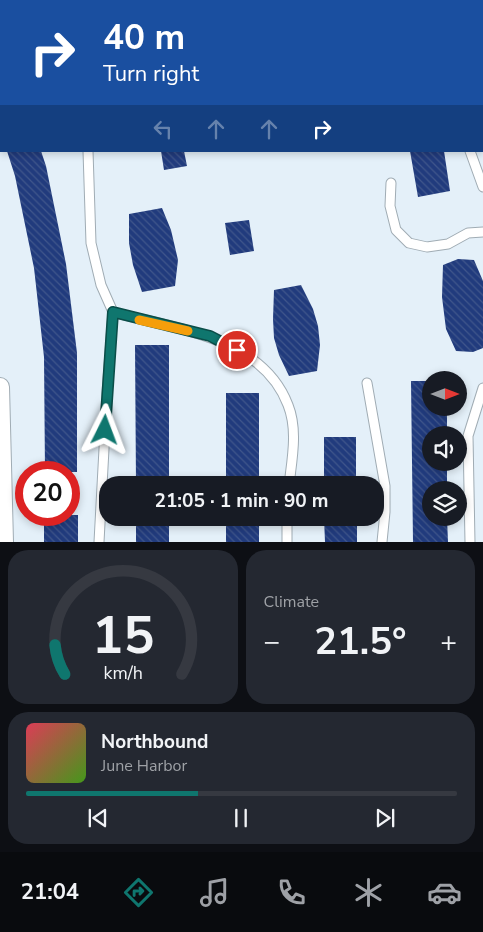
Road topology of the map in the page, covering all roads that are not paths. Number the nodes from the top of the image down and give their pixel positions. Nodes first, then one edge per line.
1 (88, 152) edge
2 (470, 152) edge
3 (391, 183) dead end
4 (483, 186) edge
5 (483, 232) edge
6 (113, 312) junction
7 (366, 383) dead end
8 (0, 387) edge
9 (483, 388) edge
10 (290, 476) edge
11 (286, 526) edge
12 (4, 542) edge
13 (99, 542) edge
14 (287, 542) edge
15 (382, 542) edge
16 (470, 542) edge

1 - 6 lane
2 - 4 lane
3 - 5 lane
6 - 10 lane
6 - 13 lane
7 - 15 lane
8 - 12 street
9 - 16 lane
11 - 14 lane

